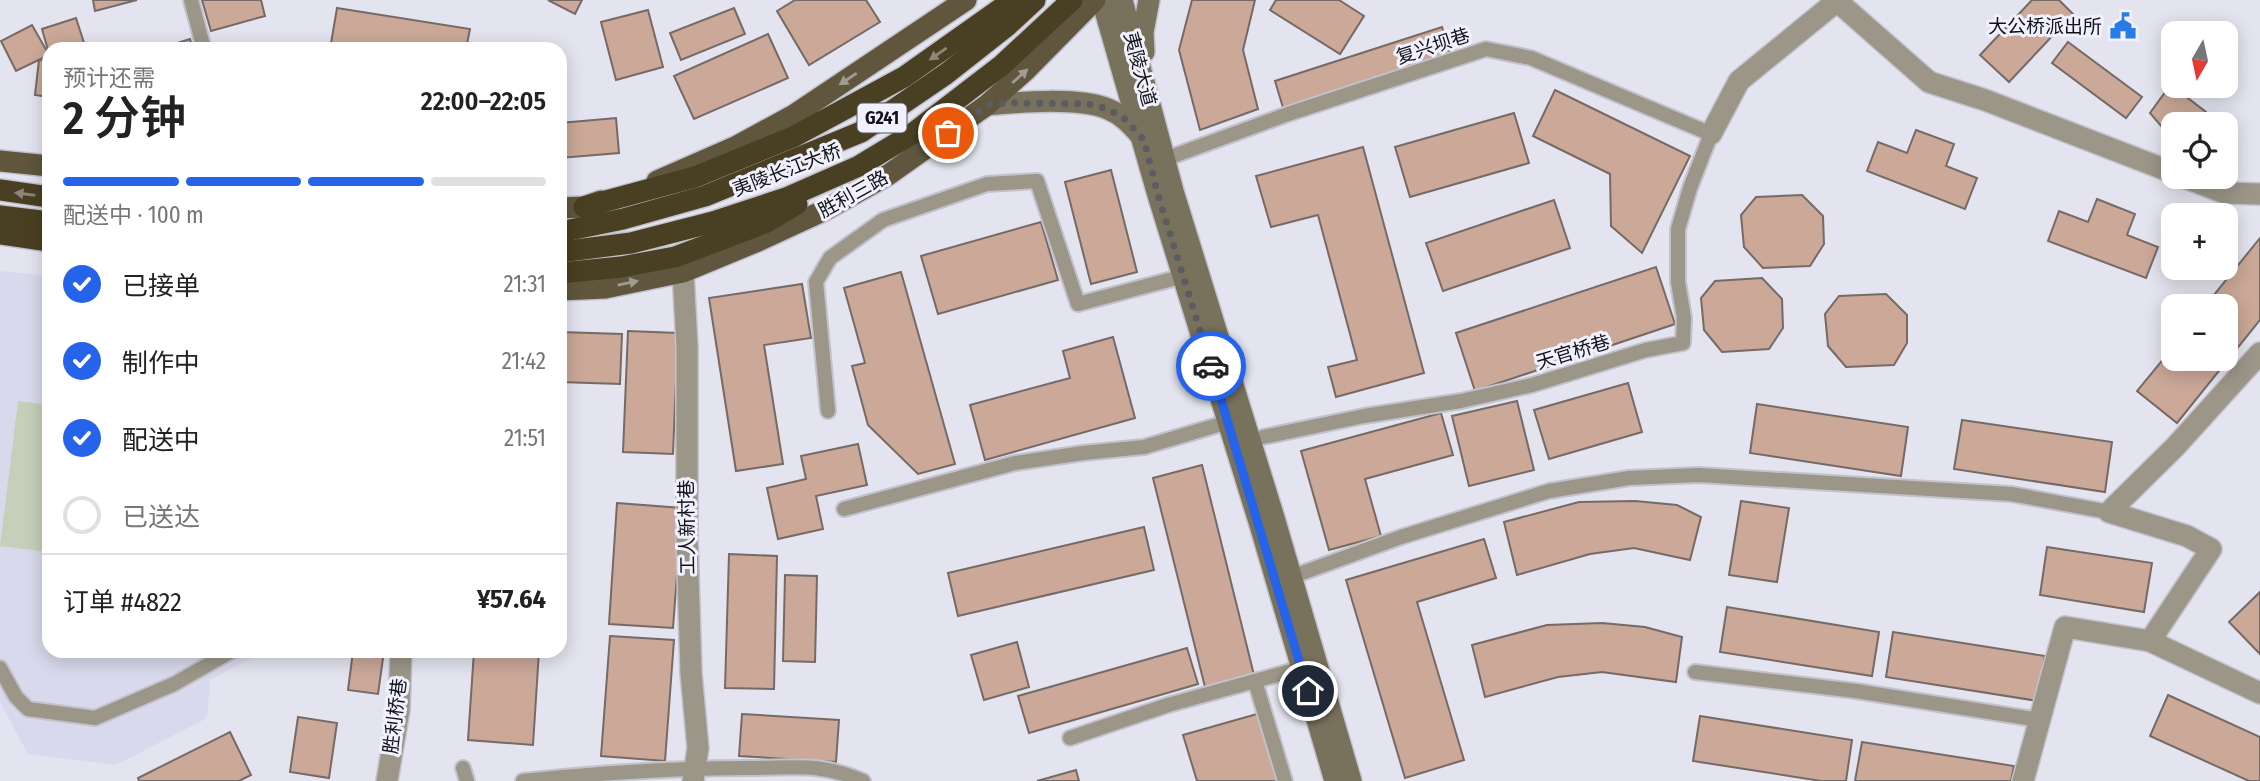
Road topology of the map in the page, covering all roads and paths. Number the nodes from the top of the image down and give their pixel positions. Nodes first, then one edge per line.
1 (191, 0) edge
2 (966, 0) edge
3 (1013, 0) edge
4 (1035, 0) edge
5 (1072, 0) edge
6 (1095, 0) edge
7 (1102, 0) edge
8 (1122, 0) edge
9 (1149, 0) edge
10 (202, 42) edge
11 (987, 105) junction
12 (1151, 110) junction
13 (1710, 134) junction
14 (1144, 140) junction
15 (1165, 159) junction
16 (0, 160) edge
17 (42, 165) edge
18 (859, 166) junction
19 (2161, 168) edge
20 (2214, 189) edge
21 (0, 190) edge
22 (2260, 194) edge
23 (42, 196) edge
24 (584, 207) junction
25 (567, 208) edge
26 (0, 216) edge
27 (42, 221) edge
28 (567, 231) edge
29 (0, 234) edge
30 (42, 240) edge
31 (0, 243) edge
32 (42, 249) edge
33 (567, 251) edge
34 (567, 272) edge
35 (683, 272) junction
36 (1184, 276) junction
37 (567, 290) edge
38 (2260, 353) edge
39 (828, 411) dead end
40 (1228, 422) junction
41 (1264, 437) dead end
42 (844, 509) dead end
43 (2109, 512) junction
44 (1291, 577) junction
45 (2150, 641) junction
46 (220, 658) edge
47 (401, 658) edge
48 (0, 668) edge
49 (1302, 668) junction
50 (1695, 672) dead end
51 (1255, 681) junction
52 (2260, 693) edge
53 (2039, 720) junction
54 (1070, 738) dead end
55 (694, 775) edge
56 (387, 781) edge
57 (523, 781) edge
58 (863, 781) edge
59 (1285, 781) edge
60 (1335, 781) edge
61 (1351, 781) edge
62 (2023, 781) edge

1 - 10 lane
2 -> 24 main road
3 -> 24 highway
4 - 28 highway, 夷陵长江大桥 / G241
5 - 18 highway, 夷陵长江大桥 / G241
11 -> 6 main road, 胜利三路
7 - 14 main road, 夷陵大道
8 - 12 main road, 夷陵大道
9 - 12 main road
11 - 14 main road
11 - 35 main road, 胜利三路
12 - 15 main road, 夷陵大道
13 - 15 lane, 复兴坝巷
13 - 19 street
13 - 41 lane, 天官桥巷
14 - 36 main road, 夷陵大道
15 - 44 main road, 夷陵大道
16 - 17 main road
18 - 33 highway, 夷陵长江大桥 / G241
18 - 34 highway
20 - 22 street
23 -> 21 highway
24 - 25 main road
26 - 27 highway
29 - 30 highway
31 - 32 main road
37 -> 35 main road, 胜利三路
35 - 55 street, 工人新村巷
36 - 39 lane
36 - 40 main road, 夷陵大道
38 - 43 street
40 - 42 lane
40 - 49 main road, 夷陵大道
43 - 44 lane
43 - 45 street
44 - 61 main road, 夷陵大道
45 - 52 street
45 - 53 street
46 - 48 lane
47 - 56 street, 胜利桥巷
49 - 51 lane
49 - 60 main road, 夷陵大道
50 - 53 lane
51 - 54 lane
51 - 59 lane
53 - 62 street
55 - 57 lane
55 - 58 lane

